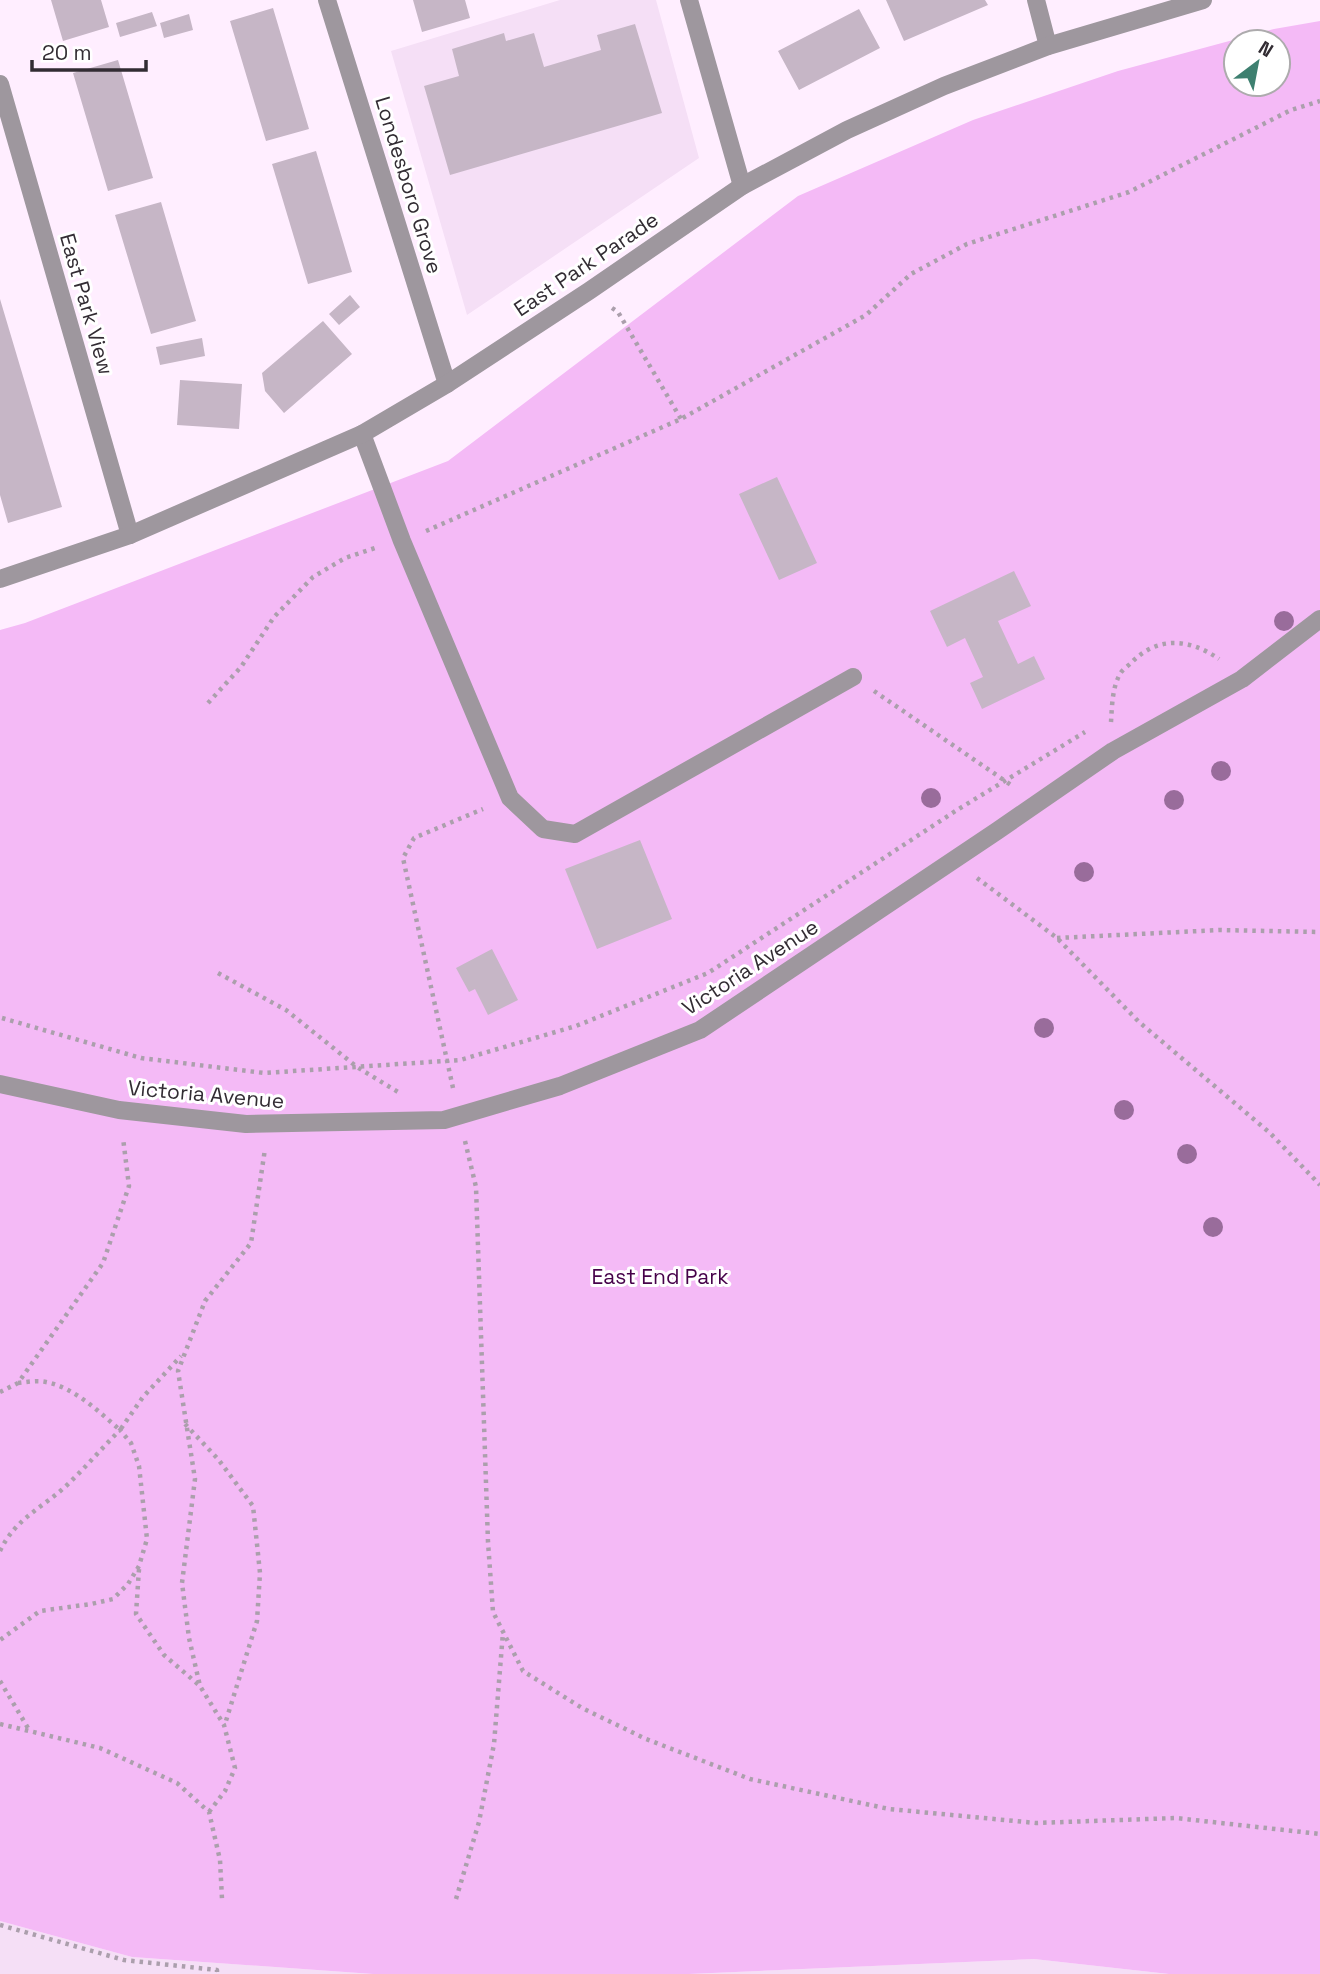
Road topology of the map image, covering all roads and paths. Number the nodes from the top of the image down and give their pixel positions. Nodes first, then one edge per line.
1 (327, 0) edge
2 (689, 0) edge
3 (1036, 0) edge
4 (1203, 0) edge
5 (1048, 46) junction
6 (0, 84) edge
7 (1320, 101) edge
8 (741, 186) junction
9 (589, 291) junction
10 (447, 384) junction
11 (681, 419) junction
12 (362, 434) junction
13 (130, 535) junction
14 (402, 541) junction
15 (0, 579) edge
16 (1320, 619) edge
17 (853, 677) joint
18 (1242, 679) junction
19 (208, 704) dead end
20 (1111, 722) junction
21 (1100, 723) dead end
22 (1088, 730) dead end
23 (1112, 751) junction
24 (1005, 781) junction
25 (510, 798) junction
26 (1037, 803) junction
27 (954, 860) junction
28 (1320, 932) edge
29 (1057, 938) junction
30 (218, 973) dead end
31 (2, 1018) dead end
32 (447, 1061) junction
33 (357, 1067) junction
34 (0, 1084) edge
35 (401, 1094) dead end
36 (120, 1110) junction
37 (460, 1116) junction
38 (268, 1124) junction
39 (1320, 1185) edge
40 (184, 1353) junction
41 (18, 1382) junction
42 (0, 1392) edge
43 (185, 1423) junction
44 (120, 1430) junction
45 (0, 1551) edge
46 (139, 1566) junction
47 (503, 1632) junction
48 (0, 1640) edge
49 (0, 1681) edge
50 (200, 1686) junction
51 (0, 1724) edge
52 (224, 1725) junction
53 (28, 1729) junction
54 (209, 1812) junction
55 (1320, 1834) edge
56 (222, 1899) dead end
57 (456, 1899) dead end
58 (0, 1925) edge
59 (217, 1974) edge

1 - 10 street, Londesboro Grove
2 - 8 street
3 - 5 street
4 - 5 street, East Park Parade
5 - 8 street, East Park Parade
6 - 13 street, East Park View
7 - 11 path
8 - 9 street, East Park Parade
9 - 10 street, East Park Parade
9 - 11 path
10 - 12 street, East Park Parade
11 - 14 path
12 - 13 street, East Park Parade
12 - 14 street
13 - 15 street, East Park Parade
14 - 19 path
14 - 25 street
16 - 18 street, Victoria Avenue
17 - 24 path
17 - 25 street
18 - 20 path
18 - 23 street, Victoria Avenue
20 - 21 path
20 - 23 path
22 - 24 path
23 - 26 street, Victoria Avenue
24 - 26 path
24 - 32 path
25 - 32 path
26 - 27 street, Victoria Avenue
27 - 29 path
27 - 37 street, Victoria Avenue
28 - 29 path
29 - 39 path
30 - 33 path
31 - 33 path
32 - 33 path
32 - 37 path
33 - 35 path
34 - 36 street, Victoria Avenue
36 - 38 street, Victoria Avenue
36 - 41 path
37 - 38 street, Victoria Avenue
37 - 47 path
38 - 40 path
40 - 43 path
40 - 44 path
41 - 42 path
41 - 44 path
43 - 50 path
43 - 52 path
44 - 45 path
44 - 46 path
46 - 48 path
46 - 50 path
47 - 55 path
47 - 57 path
49 - 53 path
50 - 52 path
51 - 53 path
52 - 54 path
53 - 54 path
54 - 56 path
58 - 59 path

